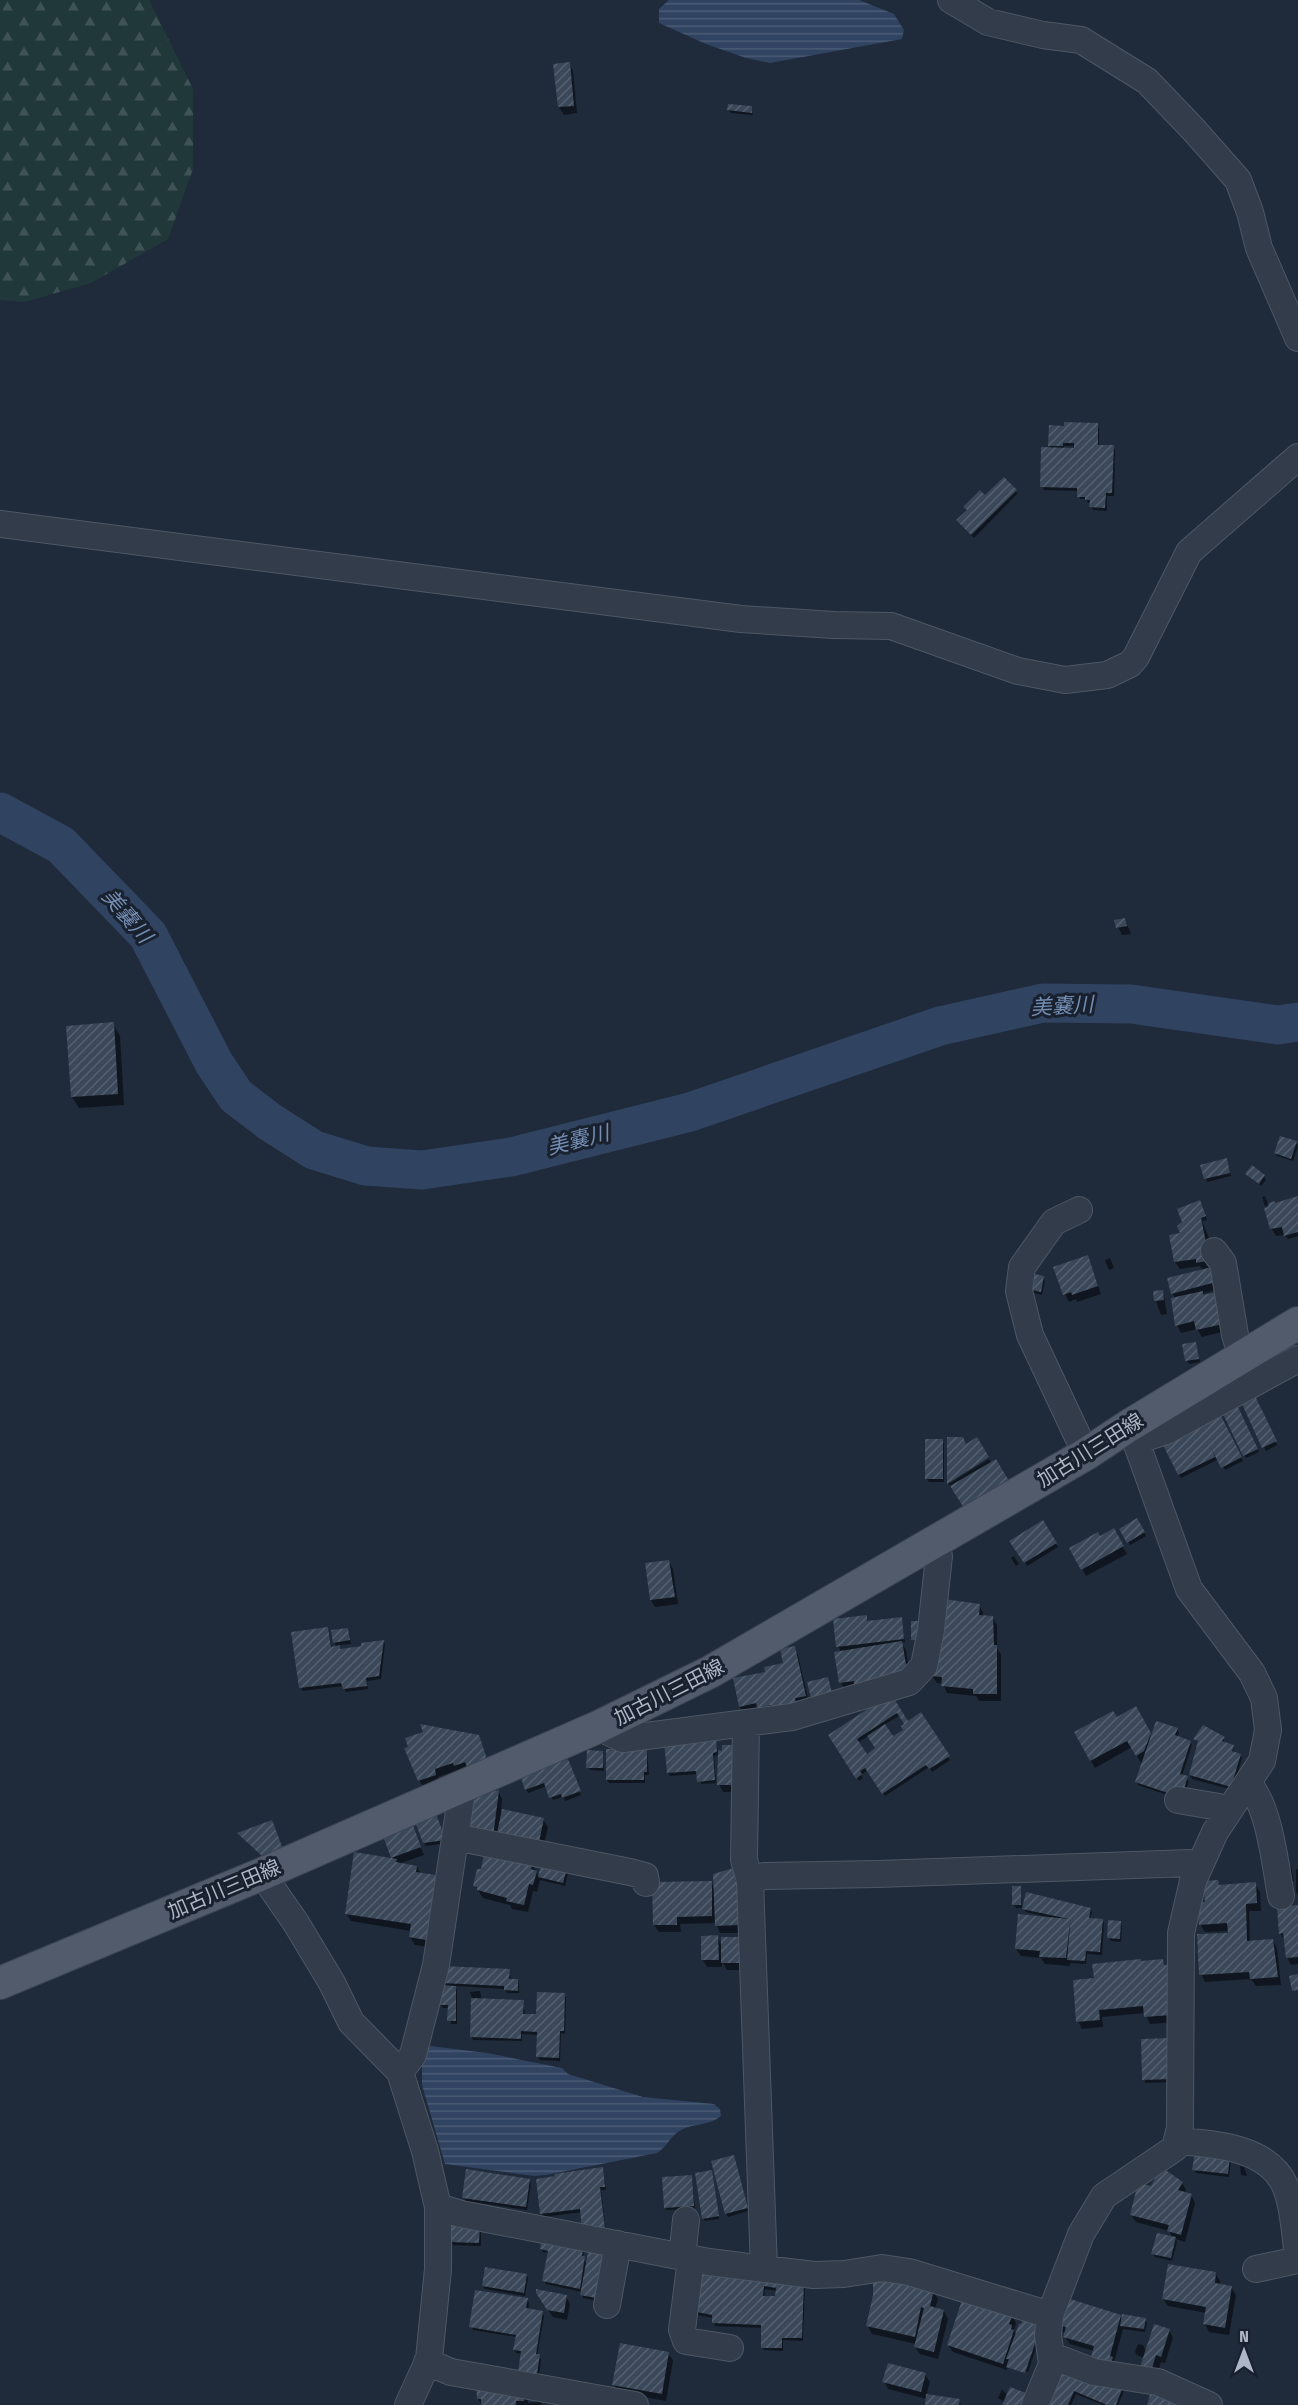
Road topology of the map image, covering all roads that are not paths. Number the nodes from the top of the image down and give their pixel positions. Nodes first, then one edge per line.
1 (951, 0) edge
2 (1298, 338) edge
3 (1298, 457) edge
4 (0, 524) edge
5 (1079, 1210) dead end
6 (1214, 1251) dead end
7 (1298, 1323) edge
8 (1242, 1357) junction
9 (1298, 1359) edge
10 (1133, 1433) junction
11 (1086, 1454) junction
12 (935, 1541) junction
13 (746, 1724) junction
14 (598, 1727) junction
15 (1248, 1783) junction
16 (459, 1788) junction
17 (1178, 1800) dead end
18 (1227, 1813) junction
19 (455, 1837) junction
20 (1199, 1868) junction
21 (262, 1874) junction
22 (750, 1881) junction
23 (646, 1883) dead end
24 (1281, 1896) dead end
25 (0, 1983) edge
26 (400, 2072) junction
27 (1177, 2141) junction
28 (438, 2207) junction
29 (686, 2220) dead end
30 (618, 2244) junction
31 (687, 2258) junction
32 (1298, 2258) edge
33 (764, 2269) junction
34 (1256, 2269) dead end
35 (607, 2305) dead end
36 (1050, 2315) junction
37 (730, 2348) dead end
38 (1052, 2360) junction
39 (427, 2362) junction
40 (408, 2405) edge
41 (636, 2405) edge
42 (1035, 2405) edge
43 (1209, 2405) edge

1 - 2 street
3 - 4 street
5 - 11 street
6 - 8 street
7 - 8 main road, 加古川三田線
8 - 10 main road, 加古川三田線
9 - 10 street
10 - 11 main road, 加古川三田線
10 - 15 street
11 - 12 main road, 加古川三田線
12 - 13 street
12 - 14 main road, 加古川三田線
13 - 14 street
13 - 22 street
14 - 16 main road, 加古川三田線
15 - 18 street
15 - 24 street
16 - 19 street
16 - 21 main road, 加古川三田線
17 - 18 street
18 - 20 street
19 - 23 street
19 - 26 street
20 - 22 street
20 - 27 street
21 - 25 main road, 加古川三田線
21 - 26 street
22 - 33 street
26 - 28 street
27 - 32 street
27 - 36 street
28 - 30 street
28 - 39 street
29 - 31 street
30 - 31 street
30 - 35 street
31 - 33 street
31 - 37 street
32 - 34 street
33 - 36 street
36 - 38 street
38 - 42 street
38 - 43 street
39 - 40 street
39 - 41 street

